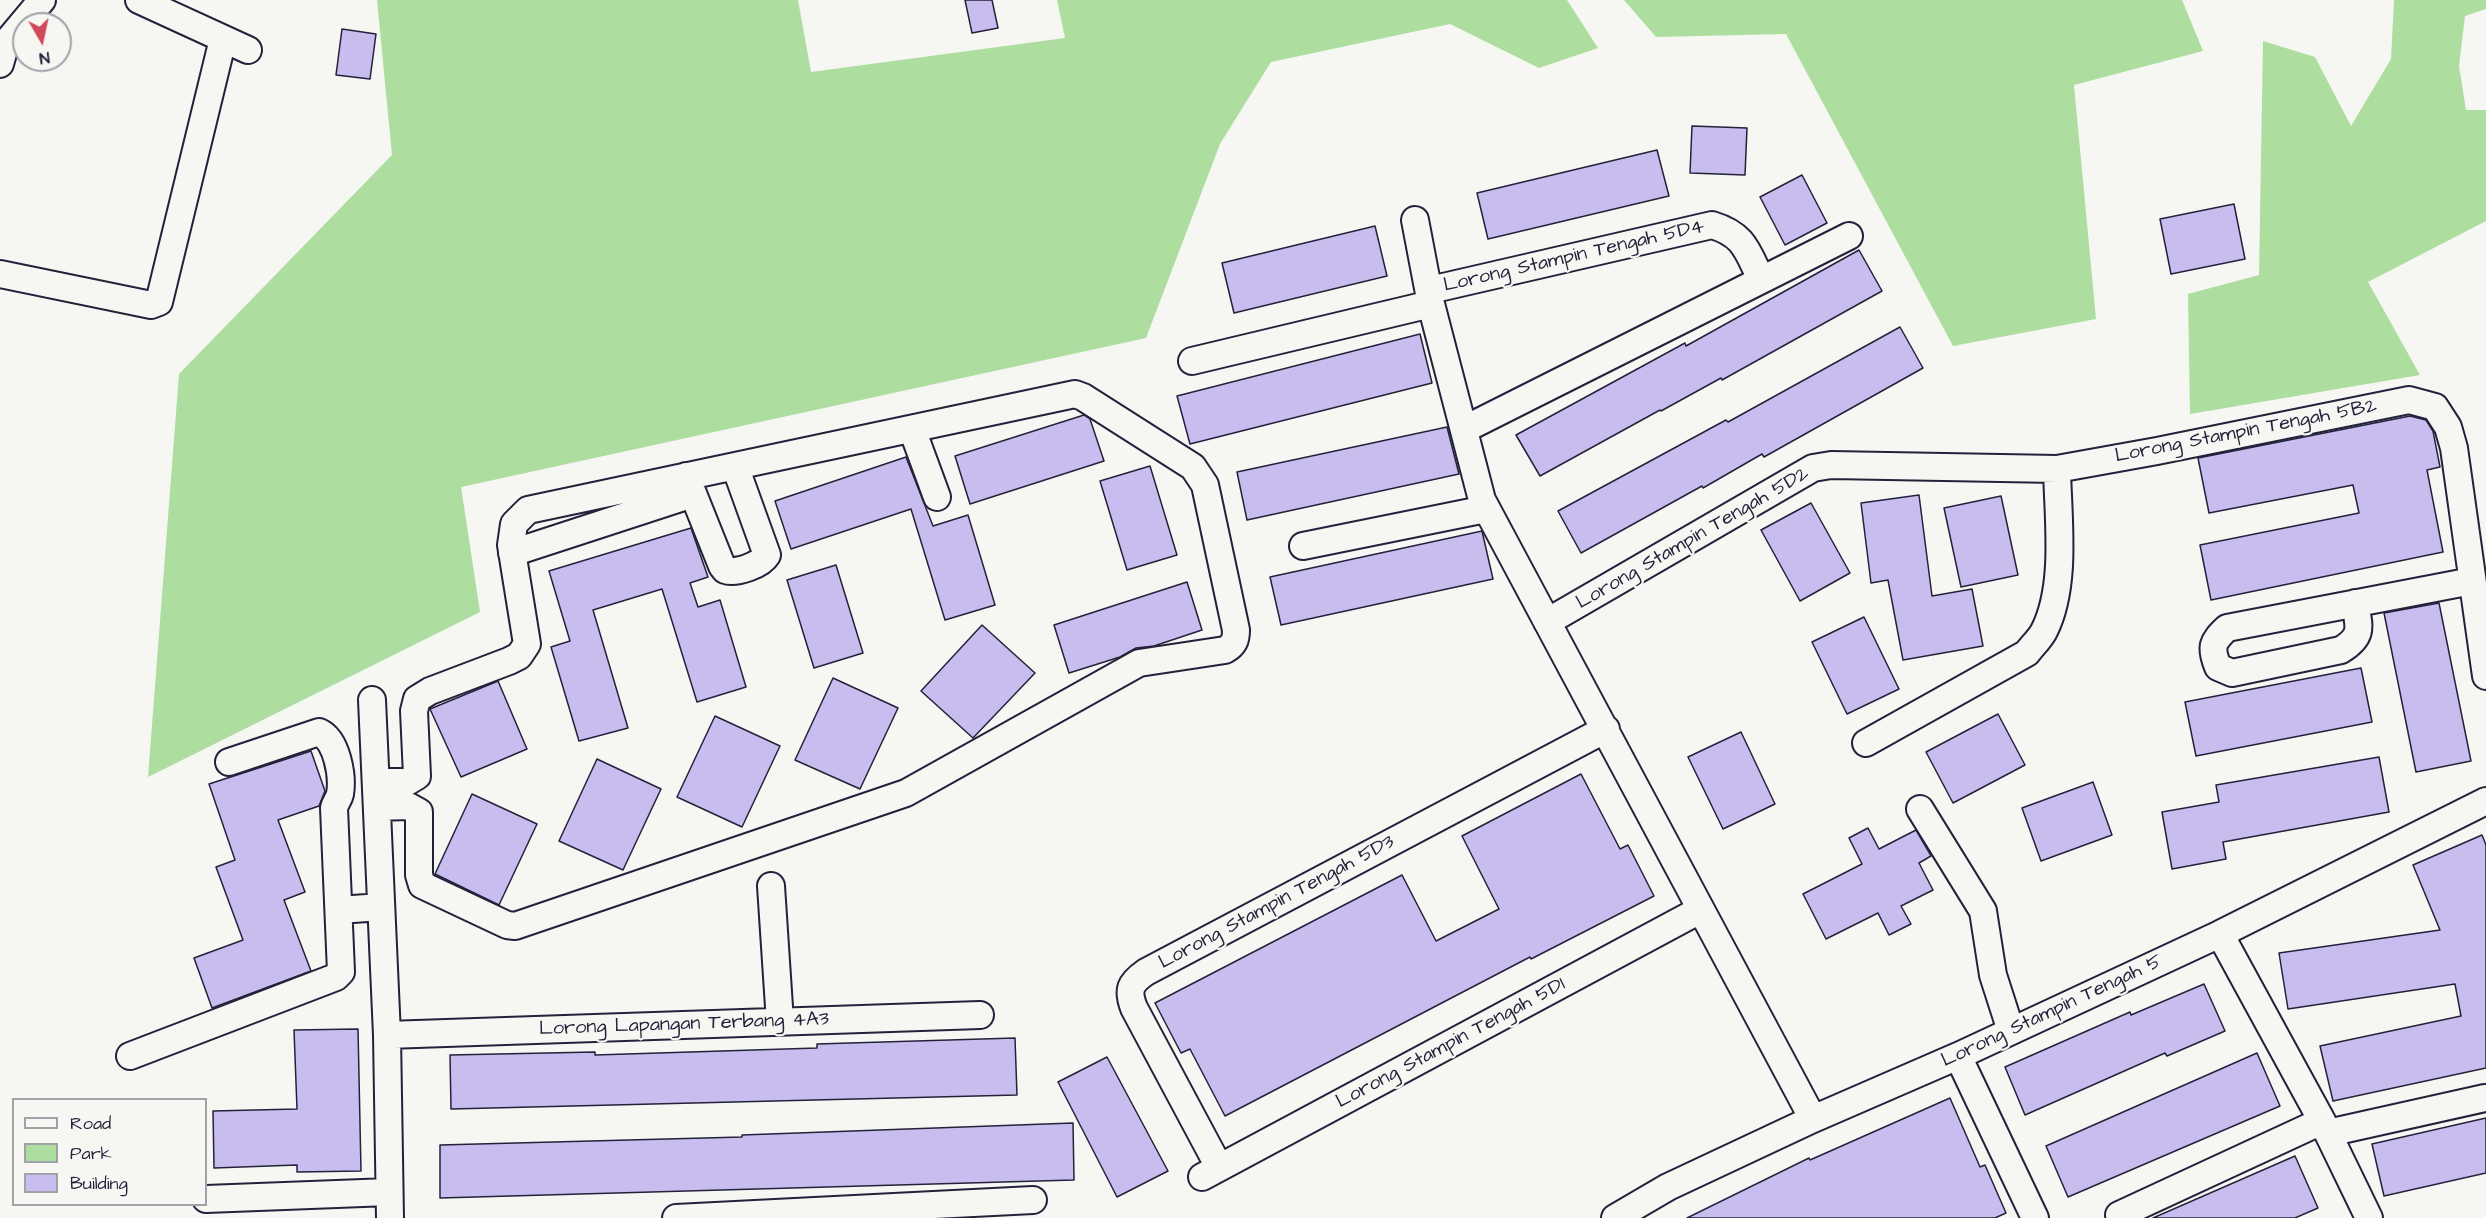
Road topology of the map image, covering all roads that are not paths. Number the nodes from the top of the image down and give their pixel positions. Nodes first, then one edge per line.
1 (42, 0) edge
2 (139, 0) edge
3 (222, 39) junction
4 (248, 50) dead end
5 (0, 64) edge
6 (1415, 220) dead end
7 (1849, 236) dead end
8 (0, 274) edge
9 (1761, 279) junction
10 (1430, 297) junction
11 (1192, 361) dead end
12 (912, 429) junction
13 (1465, 429) junction
14 (735, 466) junction
15 (2057, 469) junction
16 (689, 485) junction
17 (937, 497) dead end
18 (1486, 509) junction
19 (1303, 546) dead end
20 (512, 553) junction
21 (2472, 581) junction
22 (2355, 603) junction
23 (1547, 622) junction
24 (2486, 676) edge
25 (372, 700) dead end
26 (1606, 729) junction
27 (1866, 743) dead end
28 (230, 762) dead end
29 (376, 795) junction
30 (2486, 801) edge
31 (1920, 809) dead end
32 (771, 886) dead end
33 (381, 900) junction
34 (339, 903) junction
35 (1700, 910) junction
36 (2220, 934) junction
37 (980, 1015) dead end
38 (780, 1022) junction
39 (2011, 1031) junction
40 (387, 1035) junction
41 (130, 1056) dead end
42 (1958, 1056) junction
43 (2485, 1098) edge
44 (1813, 1119) junction
45 (2325, 1127) junction
46 (1210, 1172) joint
47 (389, 1192) junction
48 (207, 1199) edge
49 (1033, 1200) dead end
50 (2119, 1215) dead end
51 (390, 1218) edge
52 (676, 1218) edge
53 (1615, 1218) edge
54 (2035, 1218) edge
55 (2369, 1218) edge

1 - 5 street
2 - 3 street
3 - 4 street
3 - 8 street
6 - 10 street
7 - 9 street
9 - 10 street, Lorong Stampin Tengah 5D4
9 - 13 street
10 - 11 street, Lorong Stampin Tengah 5D4
10 - 13 street
12 - 14 street
12 - 17 street
12 - 29 street
13 - 18 street
14 - 16 street
14 - 16 street
15 - 21 street, Lorong Stampin Tengah 5B2
15 - 23 street, Lorong Stampin Tengah 5D2
15 - 27 street
16 - 20 street
16 - 20 street
18 - 19 street
18 - 23 street
20 - 29 street
21 - 22 street
21 - 24 street
22 - 22 street
23 - 26 street
25 - 29 street
26 - 35 street
26 - 46 street, Lorong Stampin Tengah 5D3
28 - 34 street
29 - 33 street
30 - 36 street, Lorong Stampin Tengah 5
31 - 39 street
32 - 38 street
33 - 34 street
33 - 40 street
34 - 41 street
35 - 44 street
35 - 46 street, Lorong Stampin Tengah 5D1
36 - 39 street, Lorong Stampin Tengah 5
36 - 45 street
37 - 38 street, Lorong Lapangan Terbang 4A3
38 - 40 street, Lorong Lapangan Terbang 4A3
39 - 42 street, Lorong Stampin Tengah 5
40 - 47 street
42 - 44 street, Lorong Stampin Tengah 5
42 - 54 street
43 - 45 street
44 - 53 street, Lorong Stampin Tengah 5
45 - 50 street
45 - 55 street
47 - 48 street
47 - 51 street
49 - 52 street

